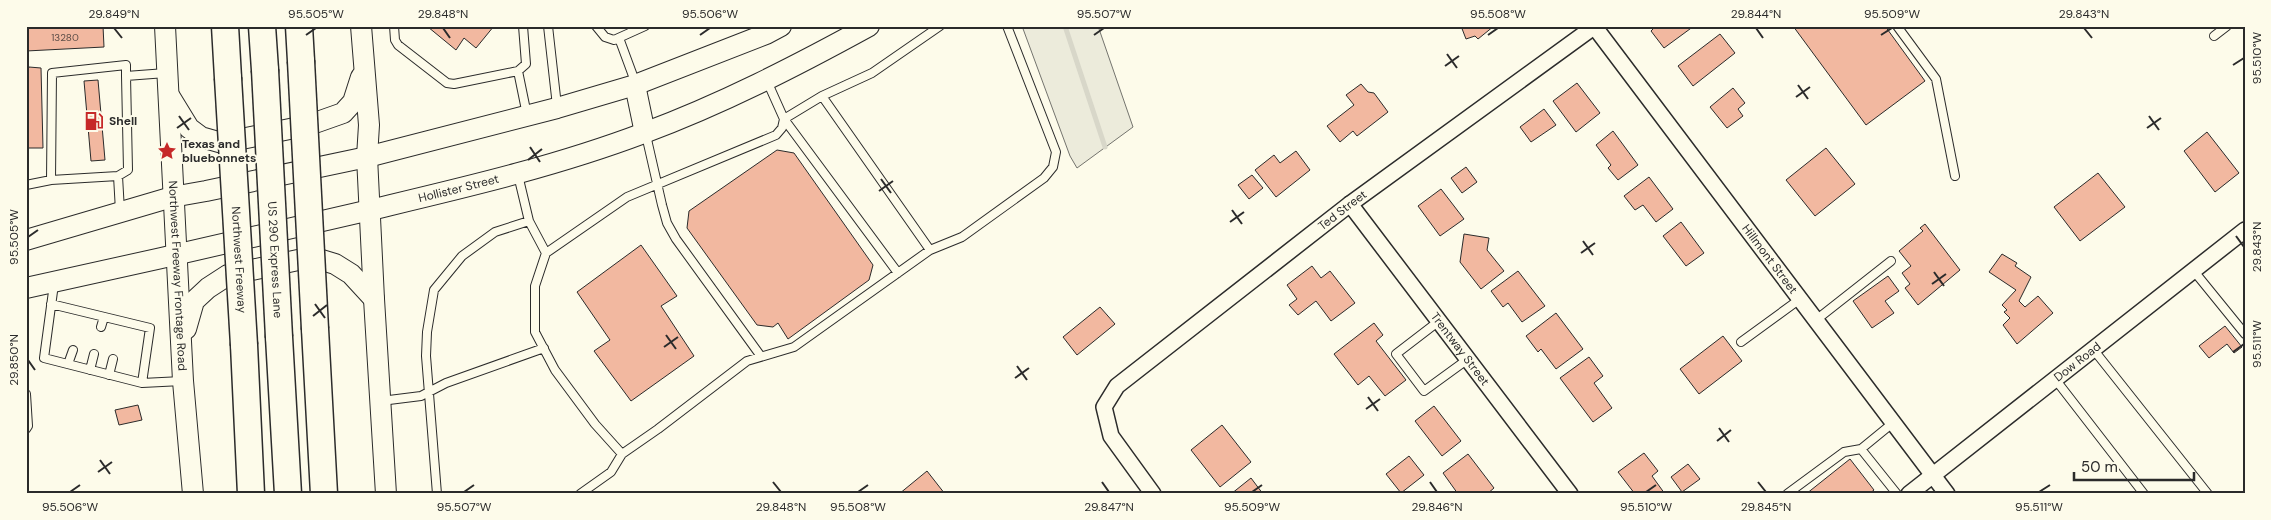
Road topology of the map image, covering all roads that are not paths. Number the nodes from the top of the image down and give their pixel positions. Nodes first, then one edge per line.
1 (165, 26) edge
2 (226, 26) edge
3 (262, 26) edge
4 (299, 26) edge
5 (361, 26) edge
6 (394, 26) edge
7 (523, 26) edge
8 (548, 26) edge
9 (596, 26) edge
10 (645, 26) edge
11 (782, 26) edge
12 (869, 26) edge
13 (922, 26) edge
14 (940, 26) edge
15 (1007, 26) edge
16 (1594, 26) edge
17 (1897, 26) edge
18 (2227, 26) edge
19 (928, 35) junction
20 (2214, 36) dead end
21 (619, 38) junction
22 (363, 70) junction
23 (518, 71) junction
24 (167, 73) junction
25 (126, 76) junction
26 (767, 81) junction
27 (635, 84) junction
28 (168, 95) junction
29 (822, 96) junction
30 (557, 108) junction
31 (527, 115) junction
32 (784, 119) junction
33 (645, 133) junction
34 (368, 157) junction
35 (518, 175) junction
36 (118, 176) junction
37 (1955, 176) dead end
38 (51, 180) junction
39 (658, 184) junction
40 (26, 185) edge
41 (172, 197) junction
42 (1350, 204) junction
43 (371, 210) junction
44 (120, 212) junction
45 (529, 221) junction
46 (2245, 230) edge
47 (26, 240) edge
48 (930, 250) junction
49 (546, 253) junction
50 (176, 255) junction
51 (1891, 261) dead end
52 (2193, 270) junction
53 (898, 273) junction
54 (54, 282) junction
55 (26, 288) edge
56 (374, 299) junction
57 (1800, 299) junction
58 (52, 304) junction
59 (84, 312) junction
60 (104, 317) junction
61 (1816, 320) junction
62 (81, 321) dead end
63 (1439, 321) junction
64 (124, 322) junction
65 (101, 327) dead end
66 (121, 331) dead end
67 (2245, 334) edge
68 (1741, 342) dead end
69 (182, 346) junction
70 (544, 348) junction
71 (2093, 349) junction
72 (73, 350) dead end
73 (94, 354) dead end
74 (760, 355) junction
75 (114, 359) dead end
76 (1468, 359) junction
77 (68, 364) junction
78 (90, 370) junction
79 (109, 374) junction
80 (2055, 379) junction
81 (183, 381) junction
82 (142, 383) junction
83 (429, 392) junction
84 (26, 394) edge
85 (381, 401) junction
86 (1894, 422) junction
87 (26, 429) edge
88 (1861, 449) junction
89 (622, 454) junction
90 (1934, 475) junction
91 (193, 494) edge
92 (251, 494) edge
93 (288, 494) edge
94 (324, 494) edge
95 (386, 494) edge
96 (437, 494) edge
97 (580, 494) edge
98 (1153, 494) edge
99 (1570, 494) edge
100 (1788, 494) edge
101 (1897, 494) edge
102 (1909, 494) edge
103 (1947, 494) edge
104 (2144, 494) edge
105 (2208, 494) edge

1 - 24 main road, Northwest Freeway Frontage Road
2 - 92 highway, Northwest Freeway, bridge
3 - 93 highway, US 290 Express Lane, bridge
4 - 94 highway, bridge
5 - 22 main road
6 - 23 lane
7 - 23 lane
8 - 30 lane
9 - 21 lane
10 - 21 lane
11 - 27 main road
12 - 26 main road, Hollister Street
13 - 19 lane
14 - 19 lane
15 - 48 lane
16 - 42 street, Ted Street
16 - 57 street, Hillmont Street
17 - 37 lane
18 - 20 lane
19 - 29 lane
21 - 27 lane
22 - 28 main road
22 - 34 main road
23 - 31 lane
24 - 25 lane
24 - 28 main road, Northwest Freeway Frontage Road
25 - 36 lane
25 - 38 lane
26 - 32 lane
26 - 33 main road, Hollister Street
27 - 30 main road
27 - 33 main road
28 - 41 main road, Northwest Freeway Frontage Road
29 - 32 lane
29 - 48 lane
30 - 31 main road
31 - 34 main road
32 - 39 lane
32 - 53 lane
33 - 35 main road, Hollister Street
33 - 39 lane
34 - 41 main road
34 - 43 main road
35 - 43 main road, Hollister Street
35 - 45 lane
36 - 38 lane
36 - 44 lane
38 - 40 lane
39 - 49 lane
39 - 74 lane
41 - 44 main road
41 - 50 main road, Northwest Freeway Frontage Road
42 - 63 street, Trentway Street
42 - 98 street, Ted Street
43 - 50 main road, Hollister Street
43 - 56 main road
44 - 47 main road
45 - 49 lane
45 - 83 lane
46 - 52 street, Dow Road
48 - 53 lane
49 - 70 lane
50 - 54 main road, Hollister Street
50 - 69 main road, Northwest Freeway Frontage Road
51 - 61 lane
52 - 67 lane
52 - 71 street, Dow Road
53 - 74 lane
54 - 55 main road, Hollister Street
54 - 58 lane
56 - 69 main road
56 - 85 main road
57 - 61 street, Hillmont Street
57 - 68 lane
58 - 59 lane
58 - 77 lane
59 - 60 lane
59 - 62 lane
60 - 64 lane
60 - 65 lane
61 - 86 street, Hillmont Street
63 - 76 street, Trentway Street
63 - 76 lane
64 - 66 lane
64 - 82 lane
69 - 81 main road, Northwest Freeway Frontage Road
70 - 83 lane
70 - 89 lane
71 - 80 street, Dow Road
71 - 105 lane
72 - 77 lane
73 - 78 lane
74 - 89 lane
75 - 79 lane
76 - 99 street, Trentway Street
77 - 78 lane
78 - 79 lane
79 - 82 lane
80 - 90 street, Dow Road
80 - 104 lane
81 - 82 lane
81 - 91 main road, Northwest Freeway Frontage Road
83 - 85 lane
83 - 96 lane
84 - 87 lane
85 - 95 main road
86 - 88 lane
86 - 90 street, Hillmont Street
88 - 100 lane
88 - 101 lane
89 - 97 lane
90 - 102 street, Dow Road
90 - 103 street, Hillmont Street

